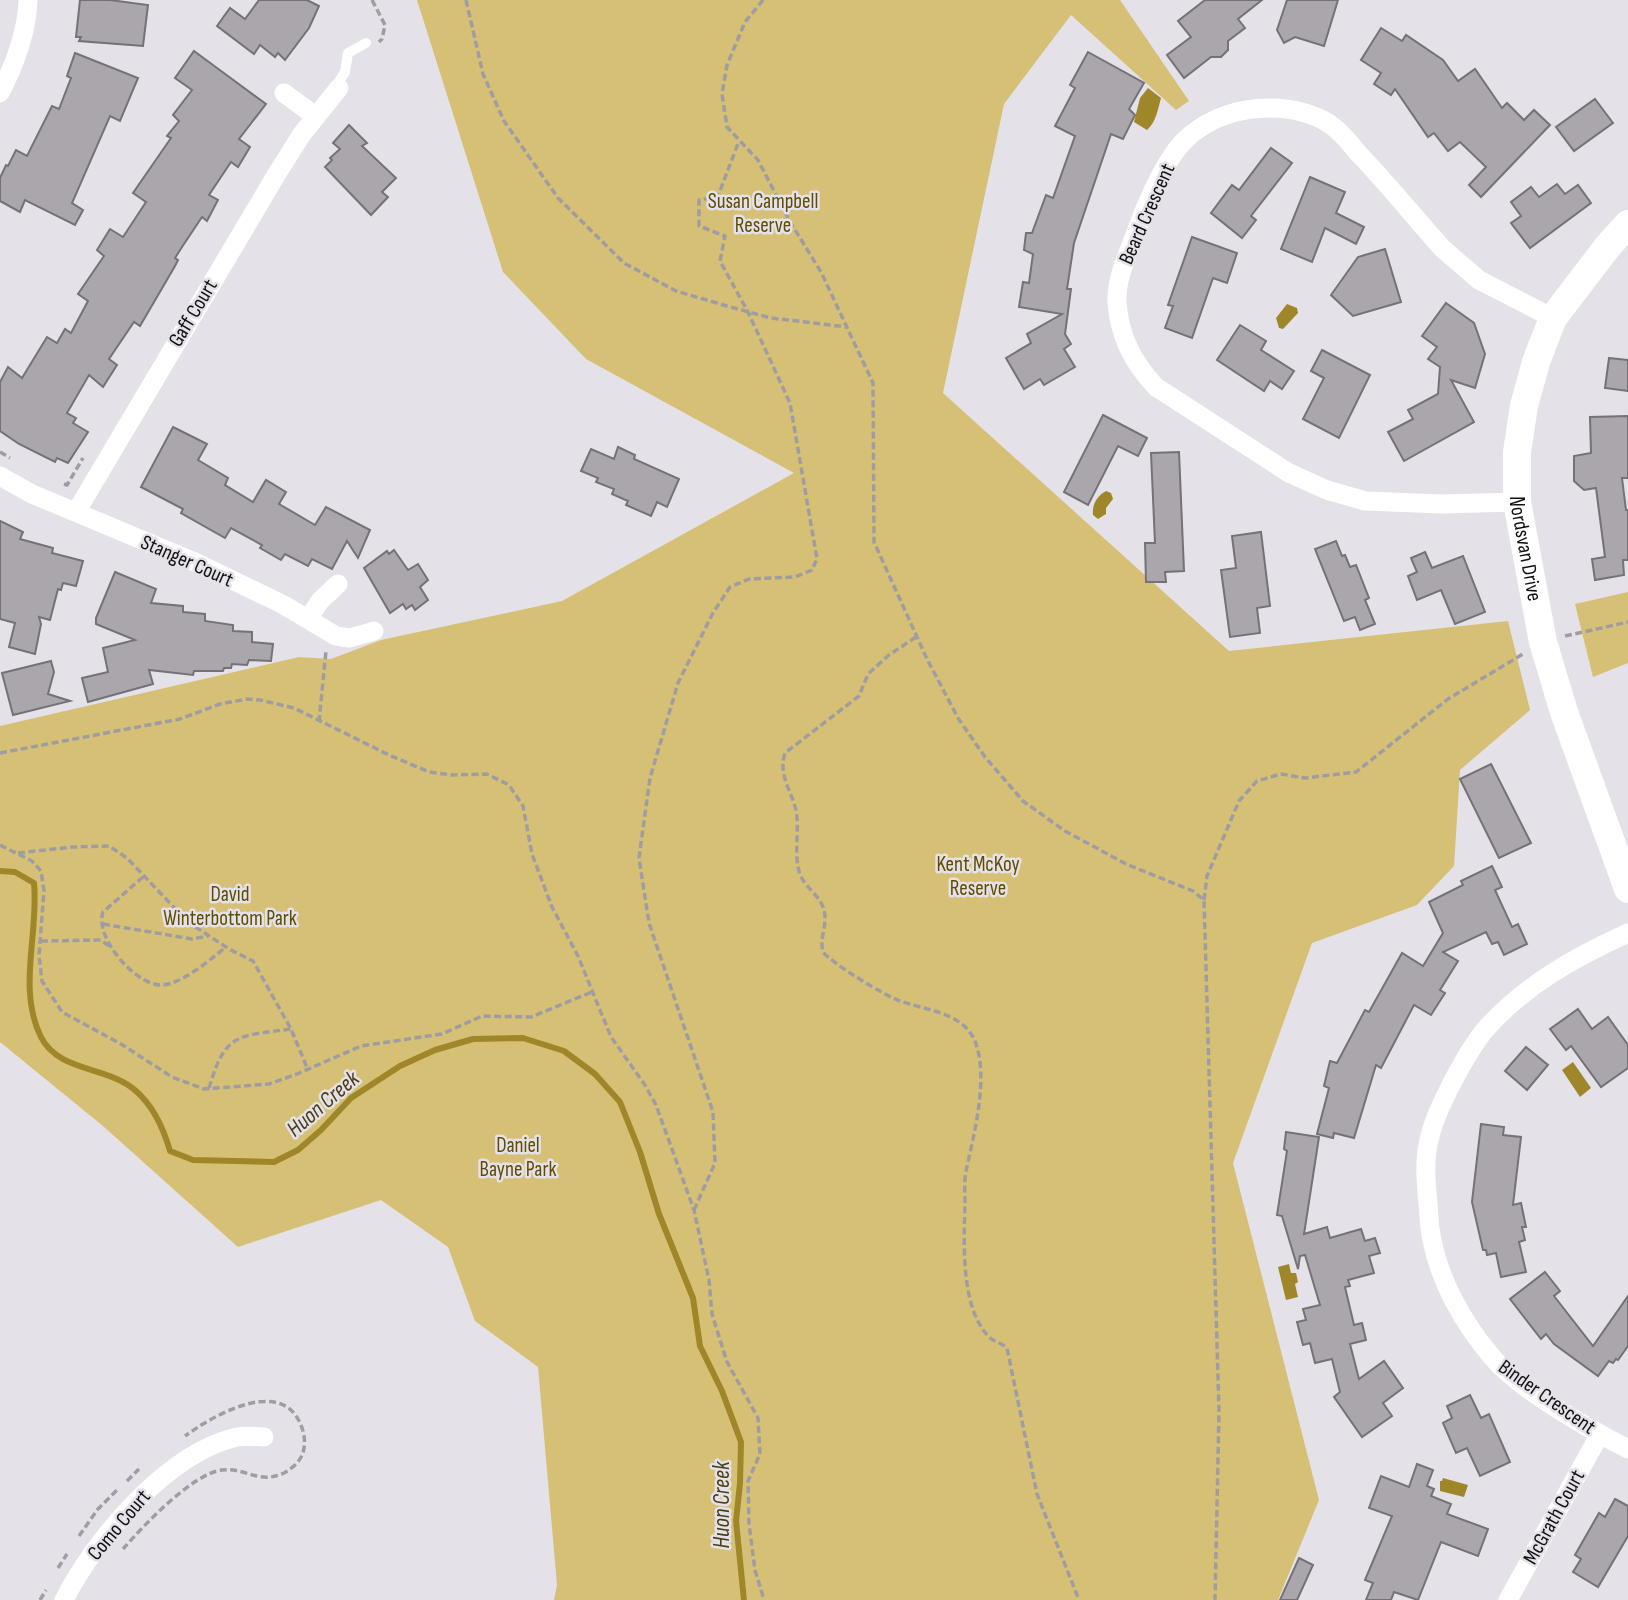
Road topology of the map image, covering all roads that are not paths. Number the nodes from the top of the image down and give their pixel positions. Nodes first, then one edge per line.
1 (28, 0) edge
2 (366, 43) road end
3 (339, 88) joint
4 (0, 93) edge
5 (284, 93) dead end
6 (315, 116) junction
7 (1628, 223) edge
8 (1553, 318) junction
9 (0, 476) edge
10 (1517, 502) junction
11 (76, 512) junction
12 (338, 584) dead end
13 (308, 619) junction
14 (374, 631) dead end
15 (1628, 889) edge
16 (1628, 933) edge
17 (1600, 1434) junction
18 (264, 1437) dead end
19 (1628, 1449) edge
20 (64, 1600) edge
21 (1508, 1600) edge

1 - 4 street
2 - 3 lane, Gaff Court
3 - 6 street, Gaff Court
5 - 6 street
6 - 11 street, Gaff Court
7 - 8 street, Nordsvan Drive
8 - 10 street, Nordsvan Drive
8 - 10 street, Beard Crescent
9 - 11 street, Stanger Court
10 - 15 street, Nordsvan Drive
11 - 13 street, Stanger Court
12 - 13 street
13 - 14 street, Stanger Court
16 - 17 street, Binder Crescent
17 - 19 street, Binder Crescent
17 - 21 street, McGrath Court
18 - 20 street, Como Court

